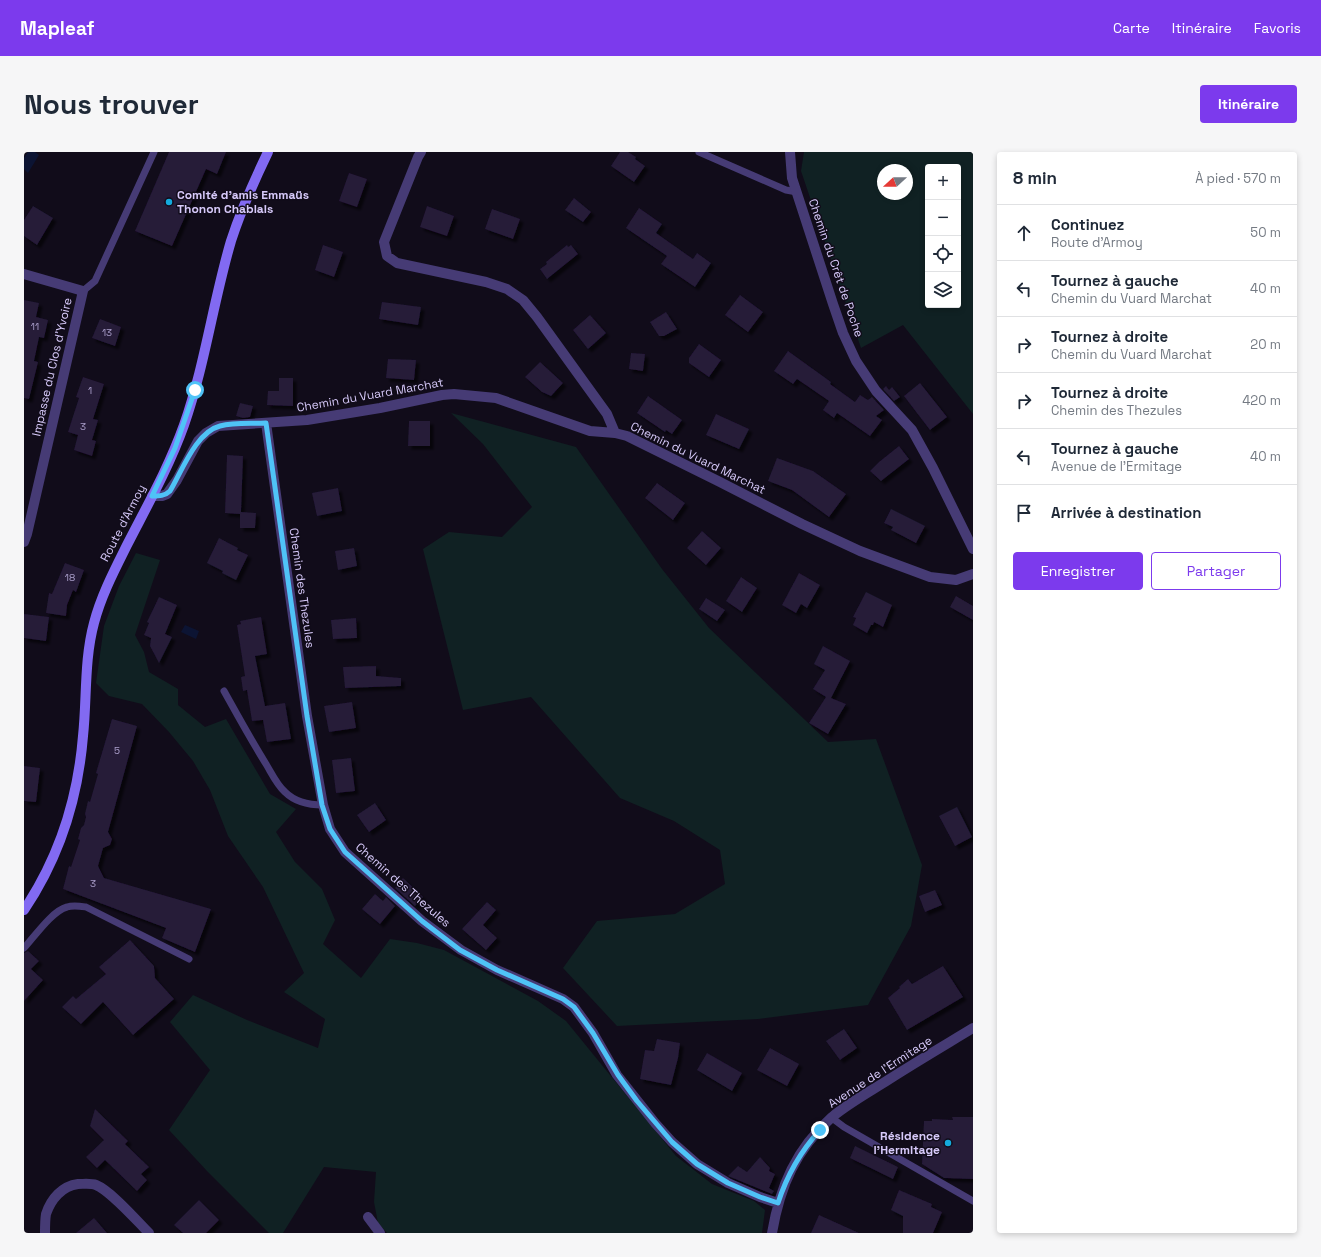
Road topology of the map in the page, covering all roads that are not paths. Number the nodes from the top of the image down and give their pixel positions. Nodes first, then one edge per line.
1 (154, 152) edge
2 (268, 152) edge
3 (421, 152) edge
4 (699, 152) edge
5 (790, 152) edge
6 (797, 192) junction
7 (24, 274) edge
8 (83, 291) junction
9 (266, 423) junction
10 (615, 433) junction
11 (152, 496) junction
12 (24, 542) edge
13 (973, 549) edge
14 (973, 574) edge
15 (224, 691) dead end
16 (322, 805) junction
17 (24, 910) edge
18 (24, 948) edge
19 (189, 959) dead end
20 (973, 1028) edge
21 (832, 1118) junction
22 (973, 1201) edge
23 (778, 1203) junction
24 (368, 1217) dead end
25 (45, 1233) edge
26 (149, 1233) edge
27 (380, 1233) edge
28 (772, 1233) edge

1 - 8 lane
2 - 11 main road, Route d'Armoy
3 - 10 street
4 - 6 lane
5 - 6 street, Chemin du Crêt de Poche
6 - 13 street, Chemin du Crêt de Poche
7 - 8 street
8 - 12 street, Impasse du Clos d'Yvoire
9 - 10 street, Chemin du Vuard Marchat
9 - 11 street, Chemin du Vuard Marchat
9 - 16 street, Chemin des Thezules
10 - 14 street, Chemin du Vuard Marchat
11 - 17 main road, Route d'Armoy
15 - 16 lane
16 - 23 street, Chemin des Thezules
18 - 19 lane
20 - 21 street, Avenue de l'Ermitage
21 - 22 lane
21 - 23 street, Avenue de l'Ermitage
23 - 28 street, Avenue de l'Ermitage
24 - 27 street
25 - 26 street

